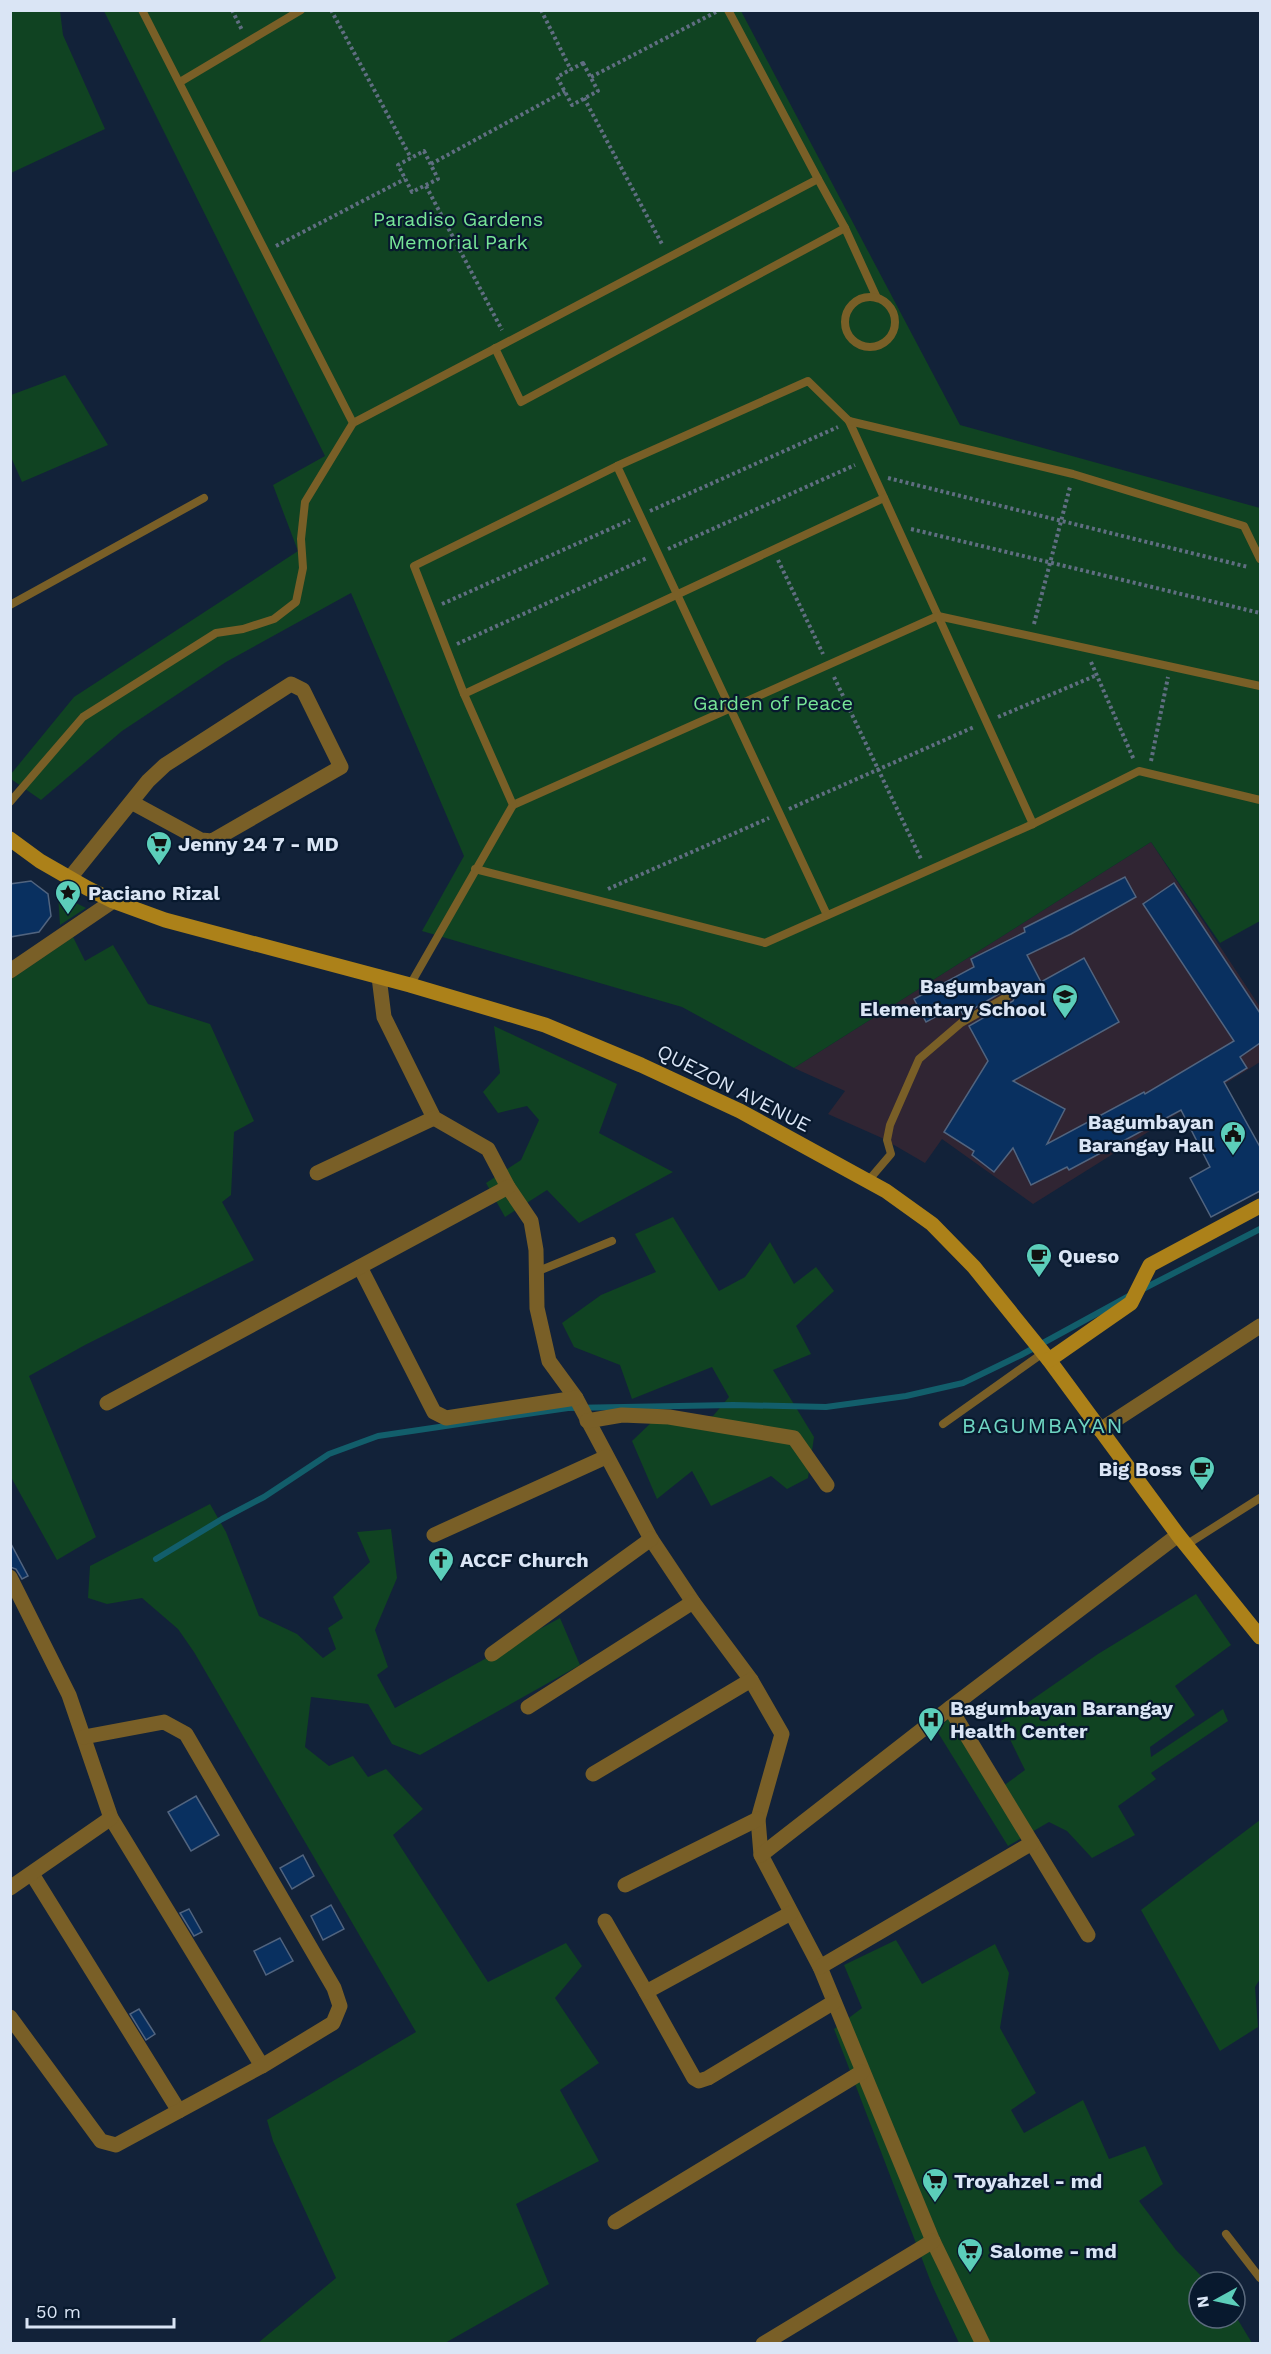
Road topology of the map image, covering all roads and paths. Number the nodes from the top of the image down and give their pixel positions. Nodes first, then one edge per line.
1 (142, 10) edge
2 (232, 10) edge
3 (301, 10) edge
4 (331, 10) edge
5 (541, 10) edge
6 (719, 10) edge
7 (728, 10) edge
8 (248, 42) junction
9 (571, 70) junction
10 (591, 77) junction
11 (180, 82) junction
12 (565, 91) junction
13 (584, 98) junction
14 (411, 158) junction
15 (430, 164) junction
16 (405, 179) junction
17 (818, 179) junction
18 (426, 186) junction
19 (845, 228) junction
20 (266, 252) junction
21 (668, 257) junction
22 (877, 298) junction
23 (508, 341) junction
24 (495, 348) junction
25 (849, 421) junction
26 (353, 423) junction
27 (617, 466) junction
28 (874, 474) junction
29 (1073, 474) junction
30 (204, 498) dead end
31 (885, 498) junction
32 (1061, 520) junction
33 (896, 525) junction
34 (773, 550) junction
35 (1260, 560) edge
36 (1050, 563) junction
37 (1249, 567) dead end
38 (677, 595) junction
39 (10, 605) edge
40 (1260, 613) edge
41 (938, 616) junction
42 (1031, 636) junction
43 (1085, 648) junction
44 (828, 665) junction
45 (1170, 666) junction
46 (1097, 675) junction
47 (1260, 686) edge
48 (464, 694) junction
49 (730, 708) junction
50 (986, 722) junction
51 (878, 770) junction
52 (1144, 772) junction
53 (1260, 800) edge
54 (10, 802) edge
55 (131, 802) junction
56 (513, 805) junction
57 (779, 813) junction
58 (1033, 824) junction
59 (10, 839) edge
60 (475, 868) junction
61 (927, 871) junction
62 (69, 879) junction
63 (590, 898) junction
64 (113, 901) junction
65 (827, 915) junction
66 (10, 971) edge
67 (380, 977) junction
68 (410, 985) junction
69 (1010, 995) dead end
70 (434, 1118) junction
71 (317, 1173) dead end
72 (868, 1181) junction
73 (508, 1187) junction
74 (1260, 1206) edge
75 (612, 1241) dead end
76 (360, 1267) junction
77 (536, 1272) junction
78 (1260, 1326) edge
79 (1046, 1357) junction
80 (576, 1398) junction
81 (107, 1403) dead end
82 (587, 1421) junction
83 (942, 1424) dead end
84 (1100, 1430) junction
85 (606, 1457) junction
86 (827, 1485) dead end
87 (1260, 1498) edge
88 (435, 1535) dead end
89 (651, 1539) junction
90 (1182, 1540) junction
91 (10, 1577) edge
92 (16, 1599) edge
93 (693, 1602) junction
94 (1260, 1637) edge
95 (492, 1654) dead end
96 (751, 1680) junction
97 (528, 1707) dead end
98 (950, 1708) junction
99 (84, 1737) junction
100 (593, 1774) dead end
101 (111, 1818) junction
102 (758, 1819) junction
103 (1032, 1844) junction
104 (761, 1855) junction
105 (32, 1874) junction
106 (625, 1885) dead end
107 (10, 1888) edge
108 (791, 1913) junction
109 (605, 1920) dead end
110 (1088, 1935) dead end
111 (820, 1967) junction
112 (646, 1992) junction
113 (834, 2002) junction
114 (10, 2017) edge
115 (262, 2066) junction
116 (862, 2072) junction
117 (179, 2111) junction
118 (615, 2222) dead end
119 (1226, 2234) dead end
120 (933, 2241) junction
121 (1260, 2278) edge
122 (763, 2343) edge
123 (983, 2343) edge

1 - 11 lane
2 - 8 path
3 - 8 lane
4 - 14 path
5 - 9 path
6 - 10 path
7 - 17 lane
8 - 11 lane
9 - 10 path
9 - 12 path
10 - 13 path
11 - 20 lane
12 - 13 path
12 - 15 path
13 - 21 path
14 - 15 path
14 - 16 path
15 - 18 path
16 - 18 path
16 - 20 path
17 - 19 lane
17 - 21 lane
18 - 23 path
19 - 22 lane
19 - 24 lane
20 - 26 lane
21 - 23 lane
22 - 22 lane
23 - 24 lane
24 - 26 lane
25 - 27 lane
25 - 28 lane
25 - 29 lane
26 - 54 lane
27 - 38 lane
27 - 48 lane
28 - 31 lane
28 - 32 path
29 - 32 path
29 - 35 lane
30 - 39 lane
31 - 33 lane
31 - 34 lane
32 - 36 path
32 - 37 path
33 - 36 path
33 - 41 lane
34 - 38 lane
34 - 44 path
36 - 40 path
36 - 42 path
38 - 48 lane
38 - 49 lane
41 - 42 lane
41 - 44 lane
41 - 50 lane
42 - 43 lane
43 - 45 lane
43 - 46 path
44 - 49 lane
44 - 51 path
45 - 47 lane
45 - 52 path
46 - 50 path
46 - 52 path
48 - 56 lane
49 - 56 lane
49 - 57 lane
50 - 51 path
50 - 58 lane
51 - 57 path
51 - 61 path
52 - 53 lane
52 - 58 lane
55 - 55 street
55 - 62 street
56 - 60 lane
57 - 63 path
57 - 65 lane
58 - 61 lane
59 - 62 main road, QUEZON AVENUE
60 - 63 lane
60 - 68 lane
61 - 65 lane
62 - 64 main road, QUEZON AVENUE
63 - 65 lane
64 - 66 street
64 - 67 main road, QUEZON AVENUE
67 - 68 main road, QUEZON AVENUE
67 - 70 street
68 - 72 main road, QUEZON AVENUE
69 - 72 lane
70 - 71 street
70 - 73 street
72 - 79 main road, QUEZON AVENUE
73 - 76 street
73 - 77 street
74 - 79 main road
75 - 77 lane
76 - 80 street
76 - 81 street
77 - 80 street
78 - 84 street
79 - 83 lane
79 - 84 main road, QUEZON AVENUE
80 - 82 street
82 - 85 street
82 - 86 street
84 - 90 main road, QUEZON AVENUE
85 - 88 street
85 - 89 street
87 - 90 lane
89 - 93 street
89 - 95 street
90 - 94 main road, QUEZON AVENUE
90 - 98 street
91 - 92 street
92 - 99 street
93 - 96 street
93 - 97 street
96 - 100 street
96 - 102 street
98 - 103 street
98 - 104 street
99 - 101 street
99 - 115 street
101 - 105 street
101 - 115 street
102 - 104 street
102 - 106 street
103 - 110 street
103 - 111 street
104 - 108 street
105 - 107 street
105 - 117 street
108 - 111 street
108 - 112 street
109 - 112 street
111 - 113 street
112 - 113 street
113 - 116 street
114 - 117 street
115 - 117 street
116 - 118 street
116 - 120 street
119 - 121 lane
120 - 122 street
120 - 123 street

